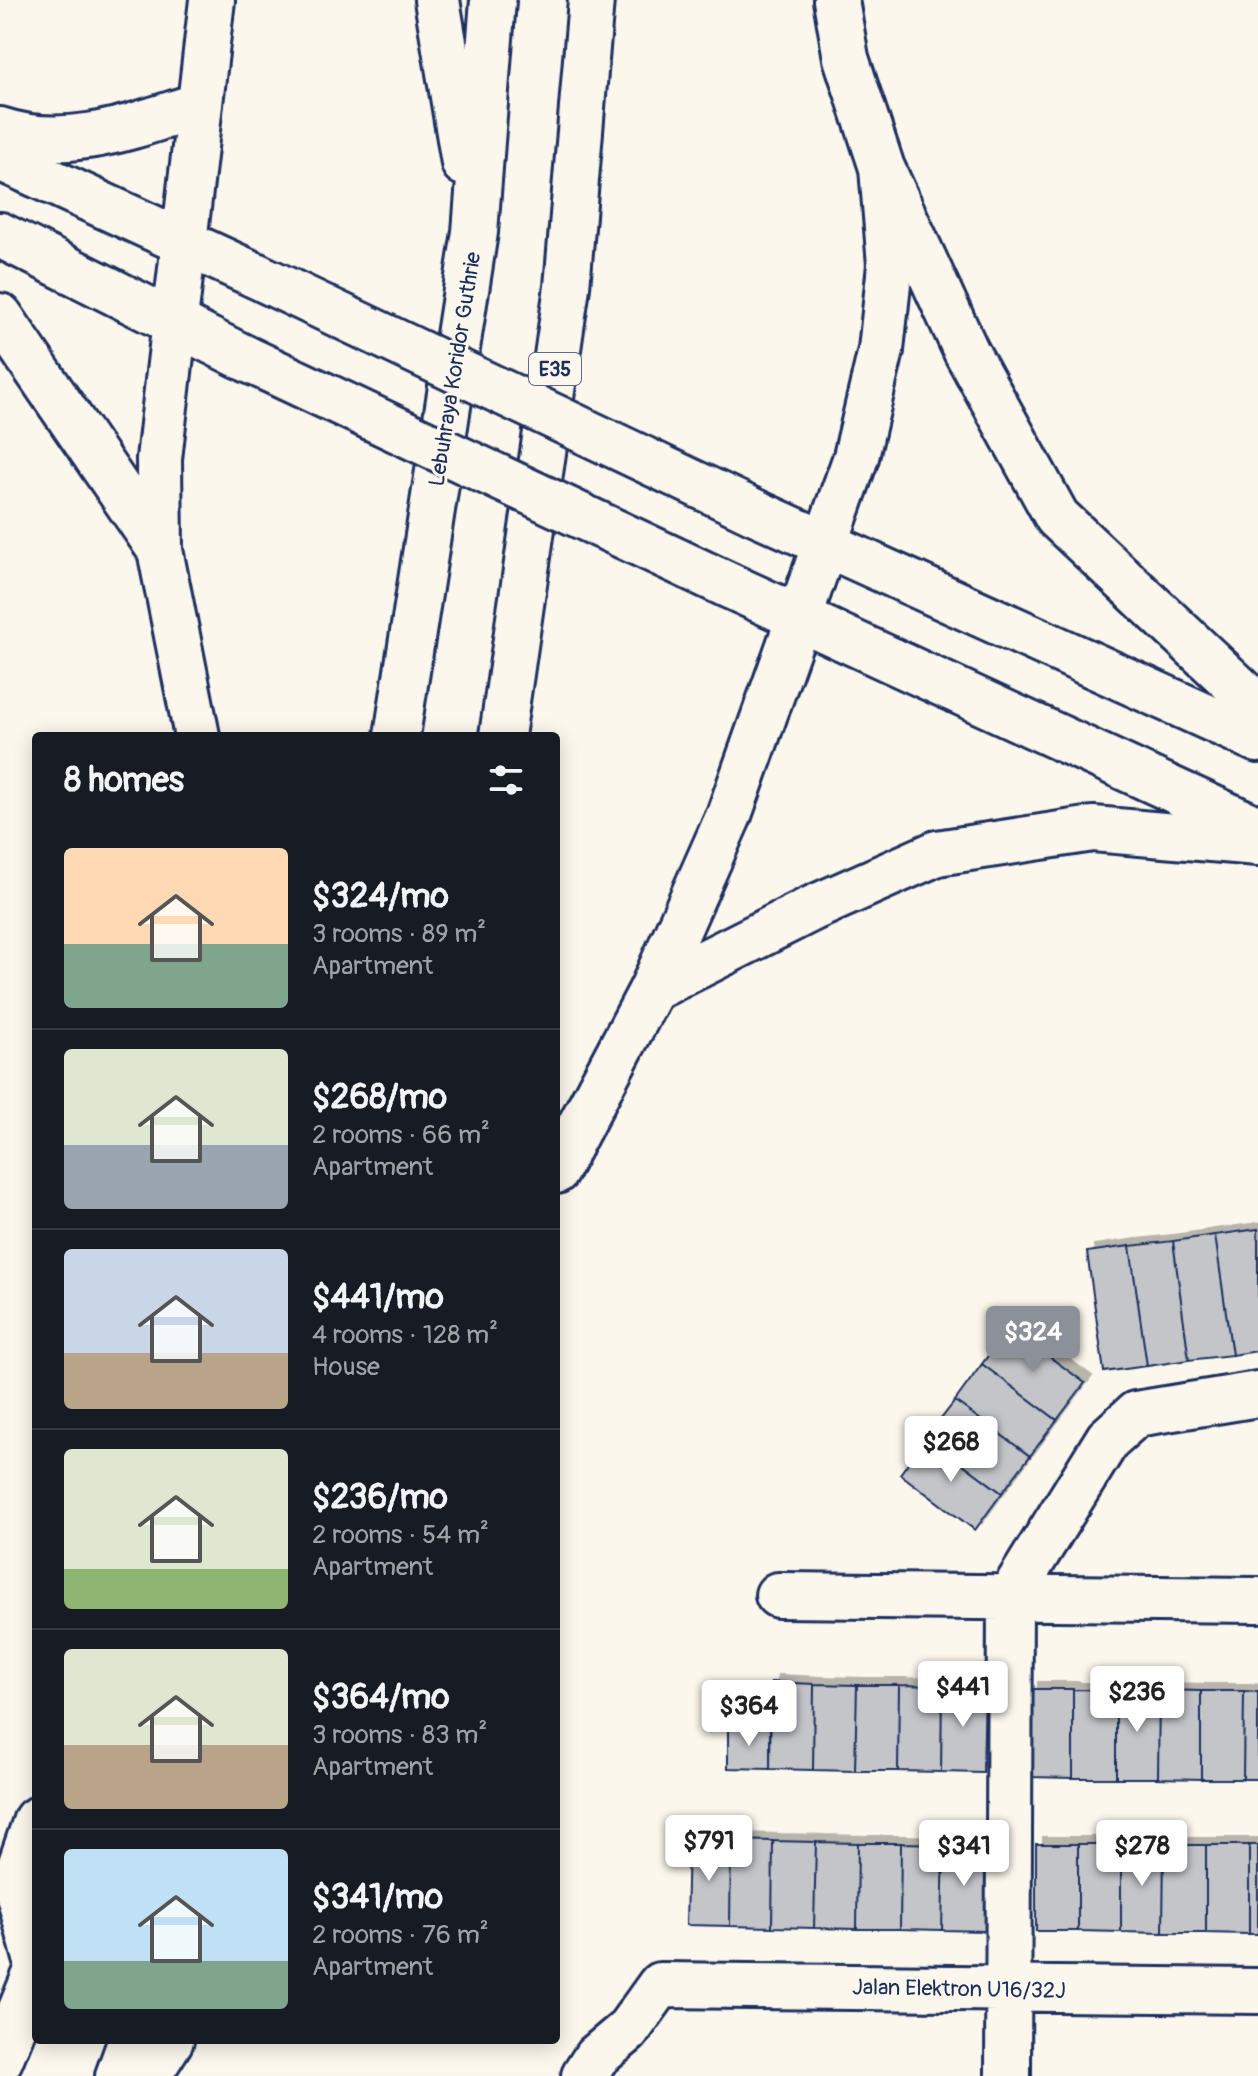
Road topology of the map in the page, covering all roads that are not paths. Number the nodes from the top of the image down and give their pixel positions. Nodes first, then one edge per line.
1 (212, 0) edge
2 (437, 0) edge
3 (493, 0) edge
4 (591, 0) edge
5 (836, 0) edge
6 (200, 105) junction
7 (0, 130) edge
8 (0, 158) edge
9 (882, 168) junction
10 (475, 232) junction
11 (0, 235) edge
12 (185, 244) junction
13 (0, 316) edge
14 (174, 323) junction
15 (823, 545) junction
16 (160, 550) junction
17 (798, 617) junction
18 (1258, 706) edge
19 (196, 732) edge
20 (398, 732) edge
21 (503, 732) edge
22 (1258, 740) edge
23 (1258, 829) edge
24 (1258, 843) edge
25 (652, 989) junction
26 (560, 1163) edge
27 (1258, 1394) edge
28 (778, 1595) dead end
29 (1010, 1597) junction
30 (1258, 1600) edge
31 (32, 1832) edge
32 (32, 1943) edge
33 (32, 1983) edge
34 (1008, 1989) junction
35 (1258, 1991) edge
36 (130, 2044) edge
37 (168, 2044) edge
38 (0, 2060) edge
39 (118, 2076) edge
40 (148, 2076) edge
41 (584, 2076) edge
42 (1008, 2076) edge

1 - 6 main road
2 - 10 main road
3 - 10 main road, Lebuhraya Koridor Guthrie
4 - 21 main road, E35
5 - 9 main road
6 - 7 main road
6 - 12 main road
8 - 12 main road
9 - 15 main road
9 - 18 main road
10 - 20 main road, Lebuhraya Koridor Guthrie
11 - 14 main road
12 - 14 main road
12 - 15 main road, bridge
13 - 16 main road
14 - 16 main road
14 - 17 main road, bridge
15 - 17 main road
15 - 22 main road
16 - 19 main road
17 - 23 main road
17 - 25 main road
24 - 25 main road
25 - 26 main road
27 - 29 main road
28 - 29 main road
29 - 30 main road
29 - 34 main road
31 - 32 main road
33 - 38 main road
34 - 35 main road, Jalan Elektron U16/32J
34 - 41 main road, Jalan Elektron U16/32J
34 - 42 main road
36 - 39 main road
37 - 40 main road

